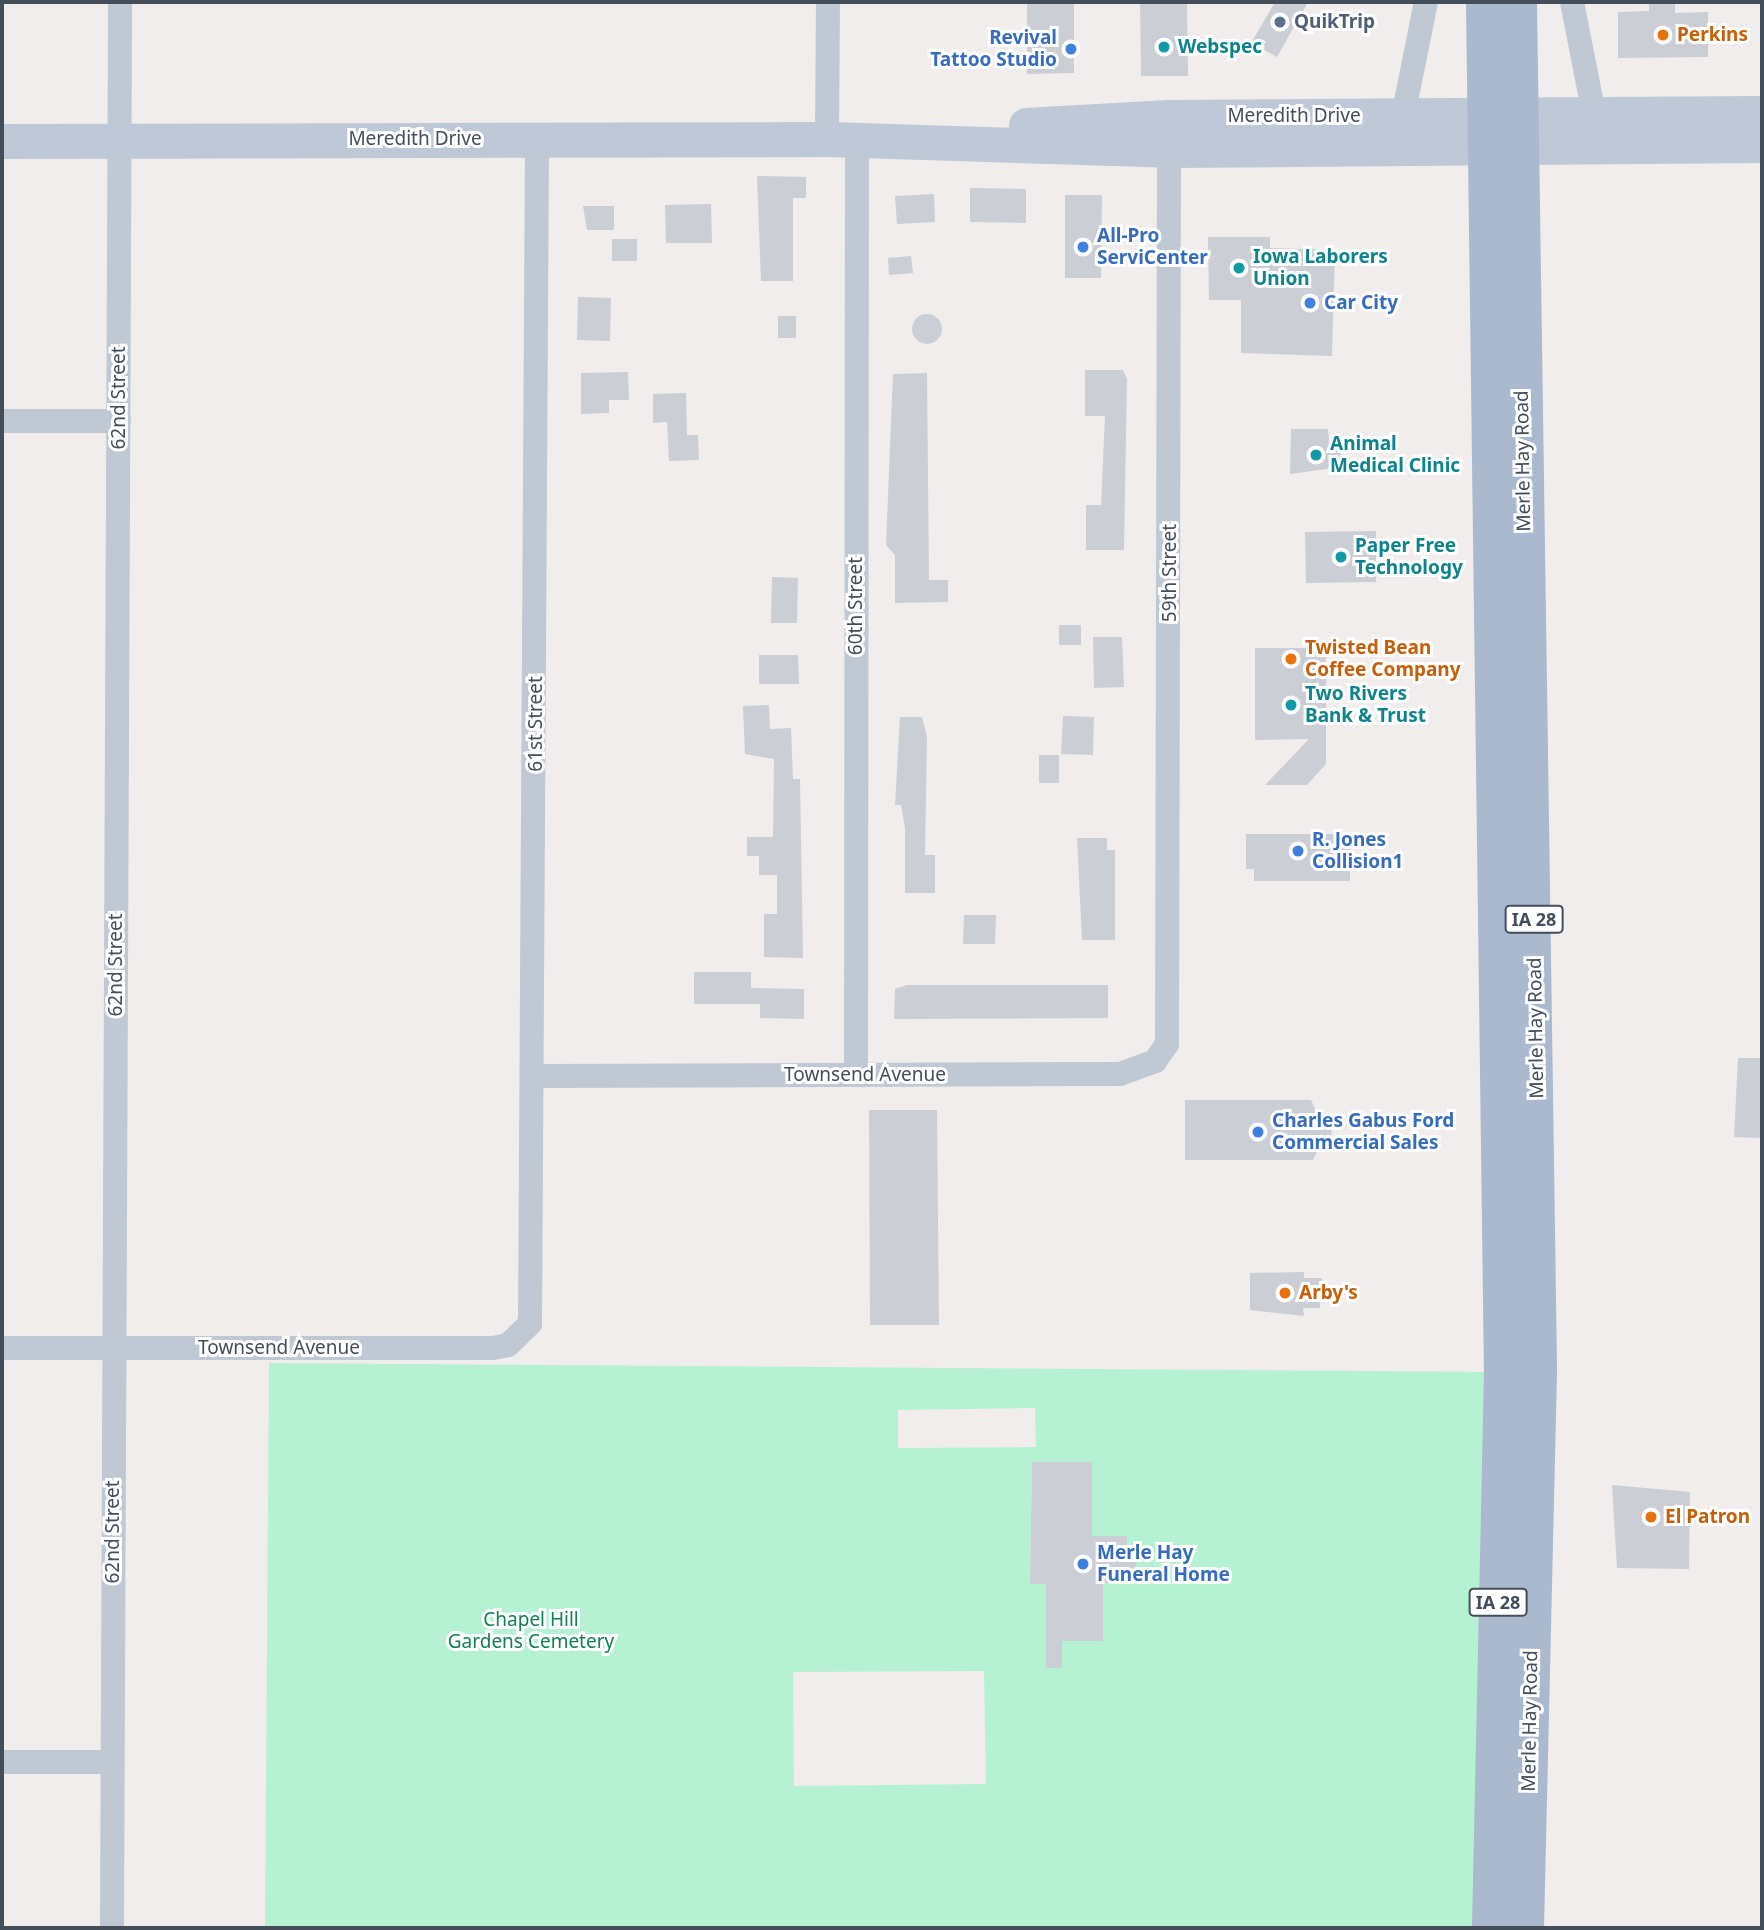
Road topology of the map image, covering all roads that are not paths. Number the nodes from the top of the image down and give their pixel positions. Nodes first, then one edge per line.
1 (120, 2) edge
2 (828, 2) edge
3 (1426, 2) edge
4 (1485, 2) edge
5 (1518, 2) edge
6 (1572, 2) edge
7 (1762, 113) edge
8 (1594, 114) junction
9 (1403, 116) junction
10 (1502, 132) junction
11 (1169, 134) junction
12 (847, 138) junction
13 (537, 140) junction
14 (2, 141) edge
15 (120, 141) junction
16 (1762, 145) edge
17 (2, 421) edge
18 (119, 421) junction
19 (1171, 1028) joint
20 (856, 1075) junction
21 (535, 1076) junction
22 (534, 1307) joint
23 (2, 1348) edge
24 (114, 1348) junction
25 (2, 1762) edge
26 (112, 1762) junction
27 (112, 1928) edge
28 (1491, 1928) edge
29 (1525, 1928) edge

1 - 15 street, 62nd Street
2 - 12 street, 60th Street
3 - 9 street
4 - 10 main road, Merle Hay Road / IA 28
5 - 10 main road, Merle Hay Road / IA 28
6 - 8 street
7 - 8 main road, Meredith Drive
8 - 10 main road, Meredith Drive
9 - 10 main road, Meredith Drive
9 - 11 main road, Meredith Drive
10 - 11 main road, Meredith Drive
10 - 16 main road, Meredith Drive
10 - 28 main road, Merle Hay Road / IA 28
10 - 29 main road, Merle Hay Road / IA 28
11 - 12 main road, Meredith Drive
11 - 19 street, 59th Street
12 - 13 main road, Meredith Drive
12 - 20 street, 60th Street
13 - 15 main road, Meredith Drive
13 - 21 street, 61st Street
14 - 15 main road, Meredith Drive
15 - 18 street, 62nd Street
17 - 18 street
18 - 24 street, 62nd Street
19 - 20 street, Townsend Avenue
20 - 21 street, Townsend Avenue
21 - 22 street, 61st Street
22 - 24 street, Townsend Avenue
23 - 24 street, Townsend Avenue
24 - 26 street, 62nd Street
25 - 26 street
26 - 27 street, 62nd Street

